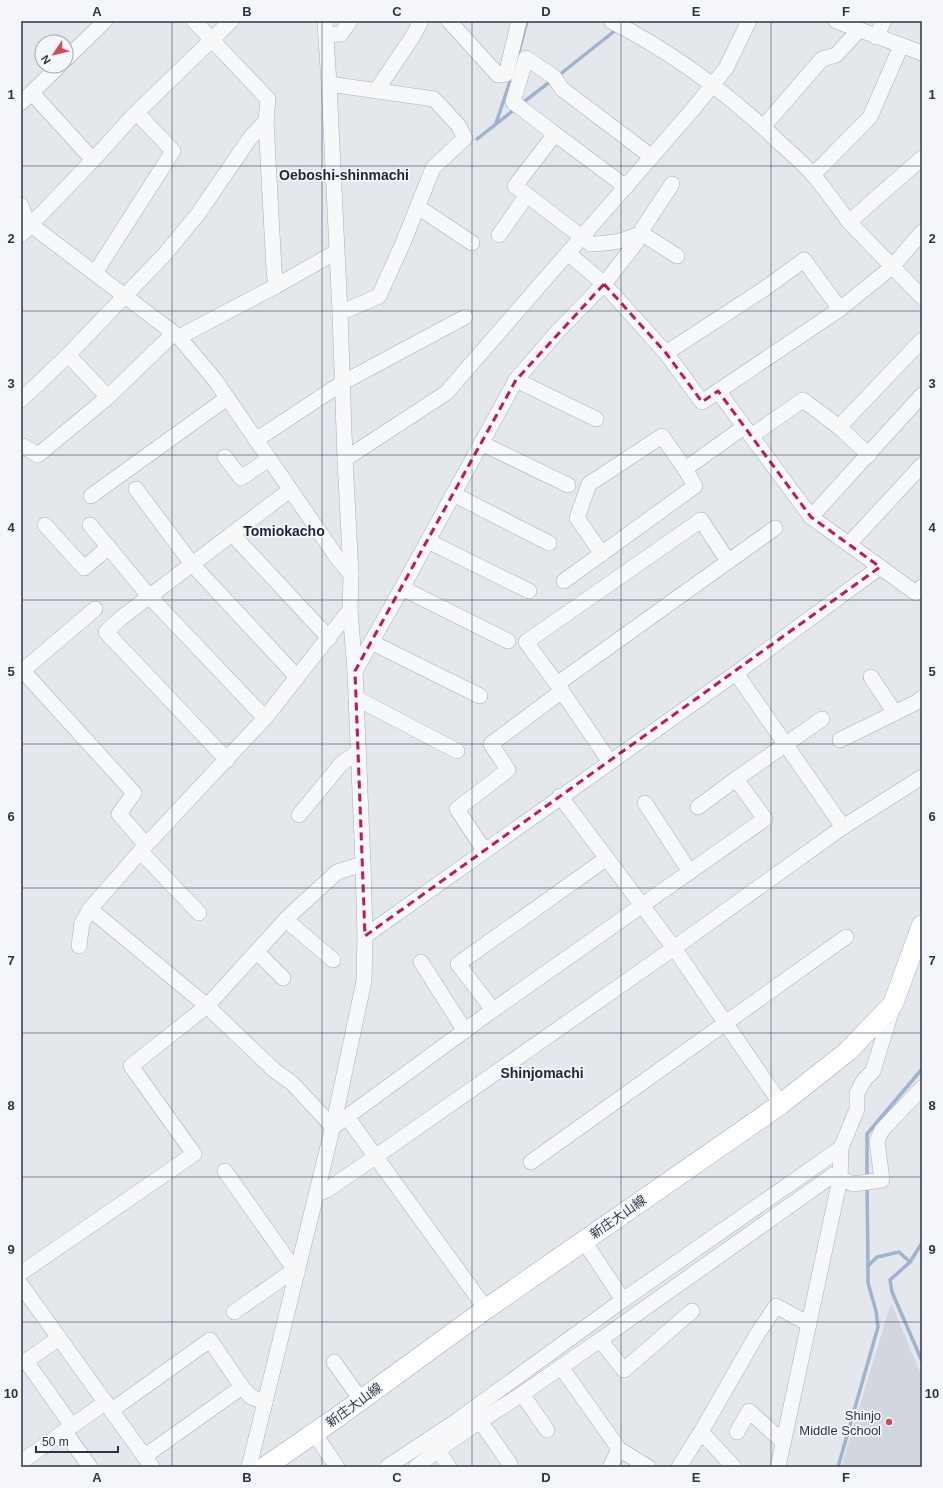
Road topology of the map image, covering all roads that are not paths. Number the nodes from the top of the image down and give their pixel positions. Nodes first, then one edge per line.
1 (104, 21) edge
2 (194, 21) edge
3 (231, 21) edge
4 (350, 21) edge
5 (421, 21) edge
6 (449, 21) edge
7 (519, 21) edge
8 (611, 21) edge
9 (749, 21) edge
10 (836, 21) edge
11 (884, 21) edge
12 (325, 28) edge
13 (859, 30) junction
14 (876, 37) junction
15 (212, 40) junction
16 (901, 46) junction
17 (74, 51) edge
18 (922, 53) edge
19 (51, 74) edge
20 (329, 84) junction
21 (712, 85) junction
22 (376, 91) junction
23 (32, 93) junction
24 (21, 103) edge
25 (137, 113) junction
26 (266, 121) junction
27 (763, 127) junction
28 (556, 134) junction
29 (652, 157) junction
30 (922, 158) edge
31 (93, 160) junction
32 (813, 175) junction
33 (672, 184) dead end
34 (626, 187) junction
35 (527, 195) junction
36 (21, 205) edge
37 (418, 207) junction
38 (849, 222) junction
39 (26, 230) edge
40 (922, 232) edge
41 (641, 233) junction
42 (499, 235) dead end
43 (582, 236) junction
44 (472, 243) dead end
45 (336, 252) junction
46 (568, 253) junction
47 (677, 256) dead end
48 (892, 267) junction
49 (95, 273) junction
50 (604, 284) junction
51 (276, 286) junction
52 (126, 296) junction
53 (922, 297) edge
54 (840, 309) junction
55 (340, 313) junction
56 (465, 317) dead end
57 (176, 336) junction
58 (922, 340) edge
59 (666, 353) junction
60 (68, 355) junction
61 (516, 380) junction
62 (342, 383) junction
63 (718, 391) junction
64 (922, 395) edge
65 (108, 397) junction
66 (227, 398) junction
67 (21, 400) edge
68 (596, 419) dead end
69 (839, 427) junction
70 (748, 432) junction
71 (256, 440) junction
72 (480, 443) junction
73 (21, 449) edge
74 (869, 455) junction
75 (225, 456) dead end
76 (269, 459) junction
77 (345, 459) junction
78 (922, 465) edge
79 (685, 469) junction
80 (568, 486) dead end
81 (136, 489) dead end
82 (290, 490) junction
83 (453, 494) junction
84 (91, 496) dead end
85 (811, 517) junction
86 (90, 524) dead end
87 (45, 525) dead end
88 (775, 528) dead end
89 (232, 534) junction
90 (428, 541) junction
91 (549, 543) dead end
92 (848, 544) junction
93 (109, 547) junction
94 (602, 554) junction
95 (728, 561) junction
96 (192, 564) junction
97 (880, 567) junction
98 (351, 574) junction
99 (564, 582) dead end
100 (922, 587) edge
101 (402, 588) junction
102 (529, 591) dead end
103 (149, 596) junction
104 (95, 609) dead end
105 (350, 610) junction
106 (328, 638) junction
107 (508, 641) dead end
108 (371, 642) junction
109 (22, 671) edge
110 (355, 671) junction
111 (736, 673) junction
112 (297, 677) junction
113 (871, 677) dead end
114 (560, 688) junction
115 (480, 696) dead end
116 (356, 698) junction
117 (922, 698) edge
118 (895, 713) junction
119 (265, 718) junction
120 (822, 719) dead end
121 (840, 740) dead end
122 (786, 744) junction
123 (457, 751) dead end
124 (358, 752) junction
125 (227, 760) junction
126 (610, 762) junction
127 (922, 777) edge
128 (736, 779) junction
129 (560, 796) junction
130 (645, 803) dead end
131 (698, 807) dead end
132 (299, 815) dead end
133 (844, 827) junction
134 (143, 848) junction
135 (484, 850) junction
136 (607, 858) junction
137 (363, 864) junction
138 (690, 872) junction
139 (642, 906) junction
140 (90, 909) junction
141 (199, 913) dead end
142 (286, 920) junction
143 (922, 925) edge
144 (365, 936) junction
145 (846, 938) dead end
146 (79, 946) dead end
147 (674, 948) junction
148 (257, 952) junction
149 (332, 960) dead end
150 (421, 962) dead end
151 (283, 978) dead end
152 (894, 1004) junction
153 (207, 1006) junction
154 (494, 1010) junction
155 (726, 1023) junction
156 (465, 1030) junction
157 (922, 1088) edge
158 (781, 1104) junction
159 (347, 1117) junction
160 (333, 1127) junction
161 (841, 1148) junction
162 (376, 1157) junction
163 (531, 1162) dead end
164 (226, 1171) dead end
165 (847, 1182) junction
166 (316, 1194) junction
167 (584, 1241) junction
168 (21, 1273) edge
169 (297, 1273) junction
170 (21, 1285) edge
171 (623, 1300) junction
172 (486, 1309) junction
173 (692, 1311) dead end
174 (234, 1312) dead end
175 (809, 1324) junction
176 (59, 1338) junction
177 (600, 1340) junction
178 (23, 1362) edge
179 (334, 1362) dead end
180 (561, 1367) junction
181 (242, 1387) junction
182 (522, 1394) junction
183 (361, 1400) junction
184 (265, 1402) junction
185 (109, 1406) junction
186 (480, 1421) junction
187 (68, 1429) junction
188 (547, 1430) dead end
189 (701, 1432) junction
190 (737, 1432) dead end
191 (314, 1434) junction
192 (783, 1442) junction
193 (438, 1450) junction
194 (618, 1450) junction
195 (24, 1459) edge
196 (148, 1462) edge
197 (510, 1464) dead end
198 (90, 1467) edge
199 (249, 1467) edge
200 (265, 1467) edge
201 (337, 1467) edge
202 (387, 1467) edge
203 (416, 1467) edge
204 (449, 1467) edge
205 (610, 1467) edge
206 (648, 1467) edge
207 (679, 1467) edge
208 (734, 1467) edge
209 (778, 1467) edge

1 - 17 street
2 - 15 street
3 - 15 street
4 - 12 street
5 - 22 street
6 - 7 street
8 - 21 street
9 - 21 street
10 - 13 street
11 - 14 street
12 - 20 street
13 - 14 street
13 - 27 street
14 - 16 street
15 - 25 street
15 - 26 street
16 - 18 street
16 - 32 street
19 - 23 street
20 - 22 street
20 - 45 street
21 - 27 street
21 - 29 street
22 - 37 street
23 - 24 street
23 - 31 street
25 - 31 street
25 - 49 street
26 - 51 street
26 - 52 street
27 - 32 street
28 - 29 street
28 - 34 street
28 - 35 street
29 - 34 street
30 - 38 street
31 - 39 street
32 - 38 street
33 - 41 street
34 - 43 street
35 - 42 street
35 - 43 street
36 - 39 street
37 - 44 street
37 - 55 street
38 - 48 street
39 - 49 street
40 - 48 street
41 - 43 street
41 - 47 street
41 - 50 street
43 - 46 street
45 - 51 street
45 - 55 street
46 - 50 street
46 - 77 street
48 - 53 street
48 - 54 street
49 - 52 street
50 - 59 street
50 - 61 street
51 - 57 street
52 - 57 street
52 - 60 street
54 - 59 street
54 - 63 street
55 - 62 street
56 - 62 street
57 - 65 street
57 - 66 street
58 - 69 street
59 - 63 street
60 - 65 street
60 - 67 street
61 - 68 street
61 - 72 street
62 - 71 street
62 - 77 street
63 - 70 street
64 - 74 street
65 - 73 street
66 - 71 street
66 - 84 street
69 - 70 street
69 - 74 street
70 - 79 street
70 - 85 street
71 - 76 street
72 - 80 street
72 - 83 street
74 - 85 street
75 - 76 street
76 - 82 street
77 - 98 street
78 - 92 street
79 - 94 street
79 - 94 street
81 - 96 street
82 - 89 street
82 - 98 street
83 - 90 street
83 - 91 street
85 - 92 street
86 - 93 street
87 - 93 street
88 - 95 street
89 - 96 street
89 - 106 street
90 - 101 street
90 - 102 street
92 - 97 street
93 - 103 street
94 - 99 street
95 - 114 street
95 - 114 street
96 - 103 street
96 - 112 street
97 - 100 street
97 - 111 street
98 - 105 street
101 - 107 street
101 - 108 street
103 - 119 street
103 - 125 street
104 - 109 street
105 - 106 street
105 - 110 street
106 - 112 street
108 - 110 street
108 - 115 street
109 - 134 street
110 - 116 street
111 - 122 street
111 - 126 street
112 - 119 street
113 - 118 street
114 - 126 street
114 - 135 street
116 - 123 street
116 - 124 street
117 - 118 street
118 - 121 street
119 - 125 street
120 - 122 street
122 - 128 street
122 - 133 street
124 - 132 street
124 - 137 street
125 - 134 street
126 - 129 street
127 - 133 street
128 - 131 street
128 - 138 street
129 - 135 street
129 - 136 street
130 - 138 street
133 - 147 street
134 - 140 street
134 - 141 street
135 - 144 street
136 - 139 street
136 - 154 street
137 - 142 street
137 - 144 street
138 - 139 street
139 - 147 street
139 - 154 street
140 - 146 street
140 - 153 street
142 - 148 street
142 - 149 street
143 - 152 main road, 新庄大山線
144 - 160 street
145 - 155 street
147 - 155 street
147 - 162 street
148 - 151 street
148 - 153 street
150 - 156 street
152 - 158 main road, 新庄大山線
152 - 161 street
153 - 160 street
153 - 168 street
154 - 156 street
155 - 158 street
155 - 163 street
156 - 159 street
157 - 165 street
158 - 167 main road, 新庄大山線
159 - 160 street
159 - 162 street
160 - 166 street
161 - 165 street
161 - 171 street
162 - 166 street
162 - 172 street
164 - 169 street
165 - 175 street
165 - 177 street
166 - 169 street
167 - 171 street
167 - 172 main road, 新庄大山線
169 - 174 street
169 - 184 street
170 - 176 street
171 - 202 street
172 - 183 main road, 新庄大山線
173 - 177 street
175 - 189 street
175 - 192 street
176 - 178 street
176 - 185 street
177 - 180 street
178 - 187 street
179 - 183 street
180 - 182 street
180 - 194 street
181 - 184 street
181 - 185 street
181 - 196 street
182 - 186 street
182 - 188 street
183 - 191 main road, 新庄大山線
184 - 199 street
185 - 187 street
185 - 196 street
186 - 193 street
186 - 197 street
187 - 195 street
187 - 198 street
189 - 207 street
189 - 208 street
190 - 192 street
191 - 200 main road, 新庄大山線
191 - 201 street
192 - 209 street
193 - 203 street
193 - 204 street
194 - 205 street
194 - 206 street

